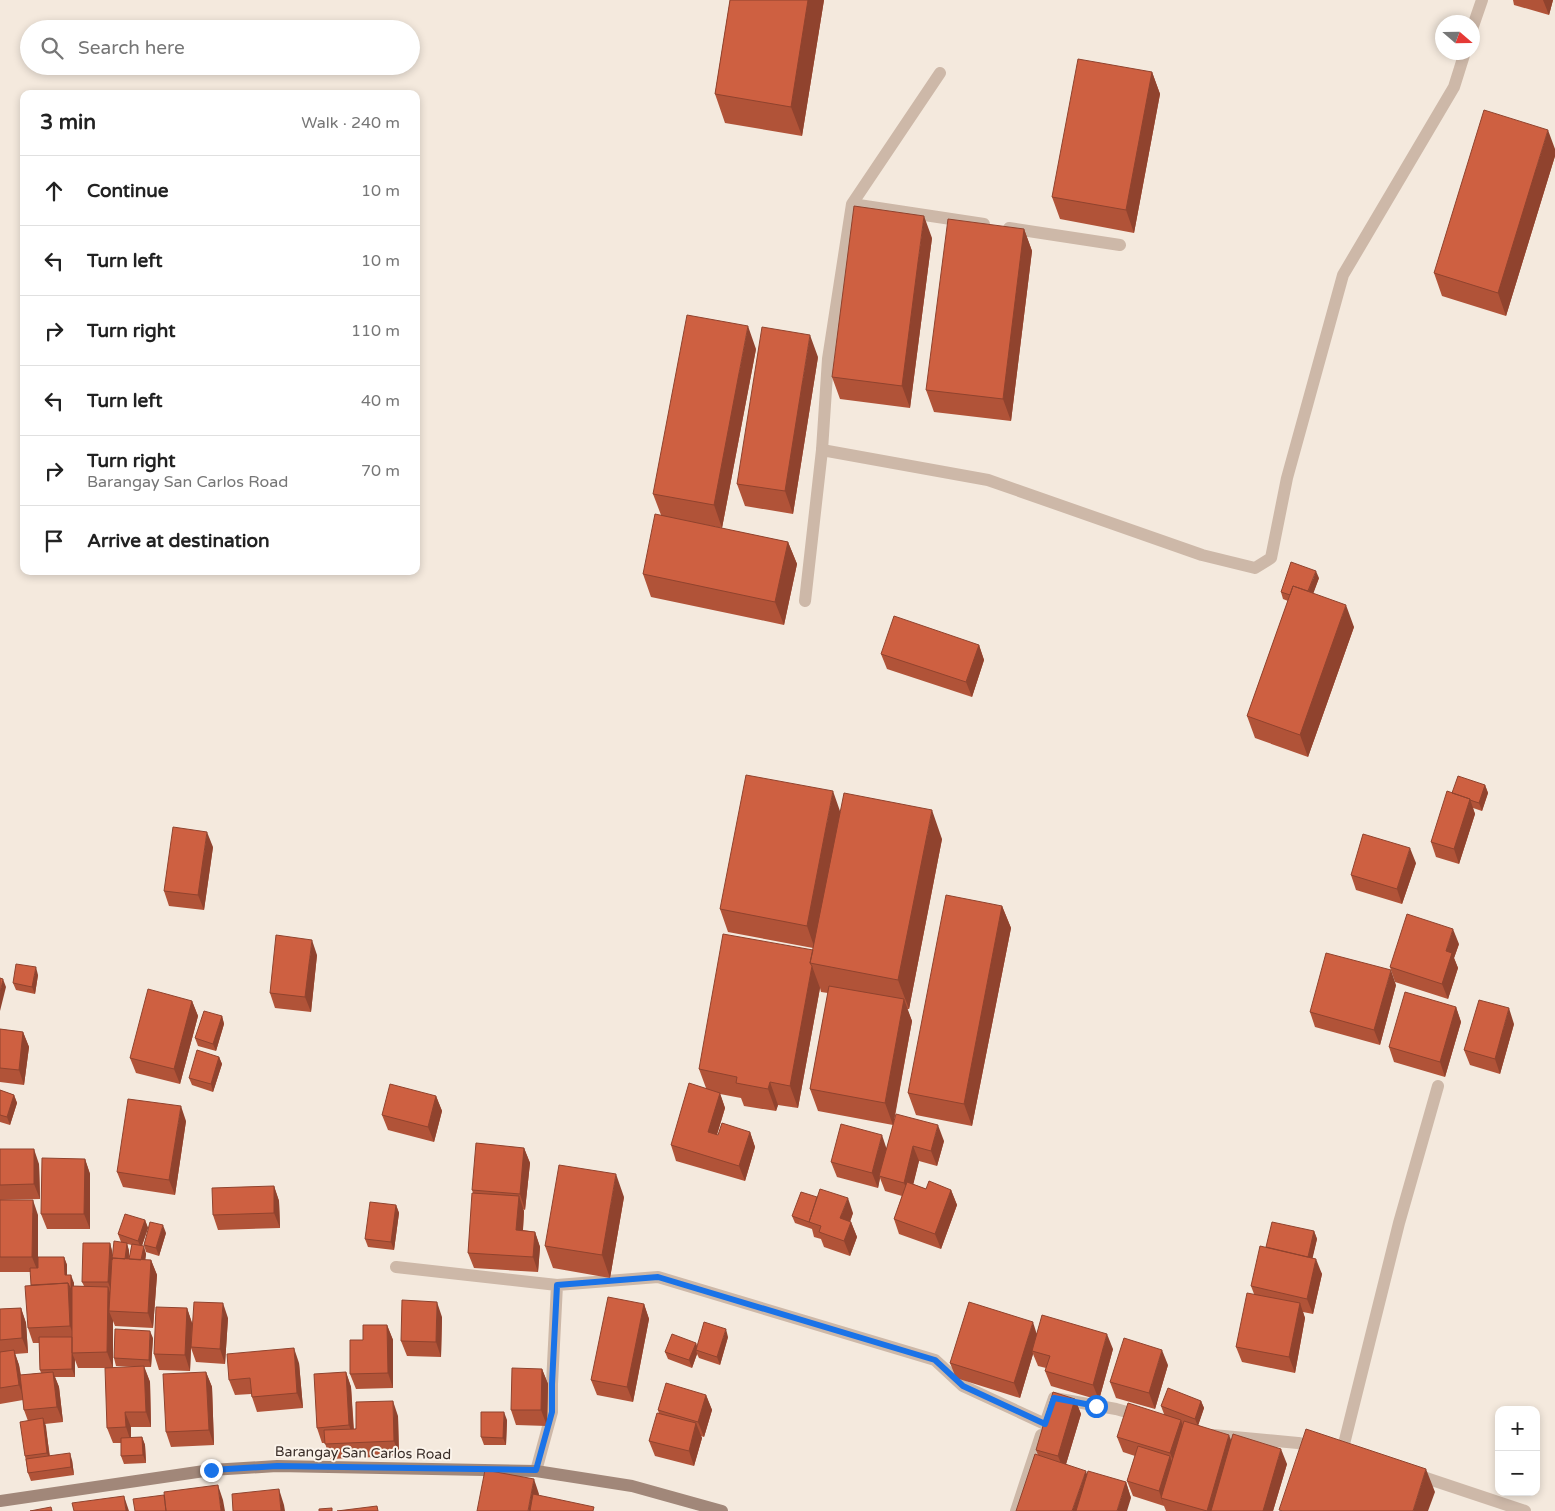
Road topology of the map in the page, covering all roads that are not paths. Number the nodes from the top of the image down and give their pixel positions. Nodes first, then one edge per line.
1 (1482, 0) edge
2 (1477, 15) edge
3 (1462, 60) edge
4 (940, 73) dead end
5 (852, 204) junction
6 (1120, 244) dead end
7 (822, 450) junction
8 (805, 601) dead end
9 (1438, 1086) dead end
10 (396, 1267) dead end
11 (557, 1285) junction
12 (1153, 1419) edge
13 (1045, 1424) junction
14 (1199, 1431) edge
15 (1398, 1469) edge
16 (536, 1470) junction
17 (0, 1501) edge
18 (722, 1511) edge
19 (1016, 1511) edge
20 (1525, 1511) edge

1 - 2 street
3 - 7 street
4 - 5 street
5 - 6 street
5 - 7 street
7 - 8 street
9 - 14 street
10 - 11 street
11 - 13 street
11 - 16 street
12 - 13 street
13 - 19 street
15 - 20 street
16 - 17 street, Barangay San Carlos Road
16 - 18 street, Barangay San Carlos Road

